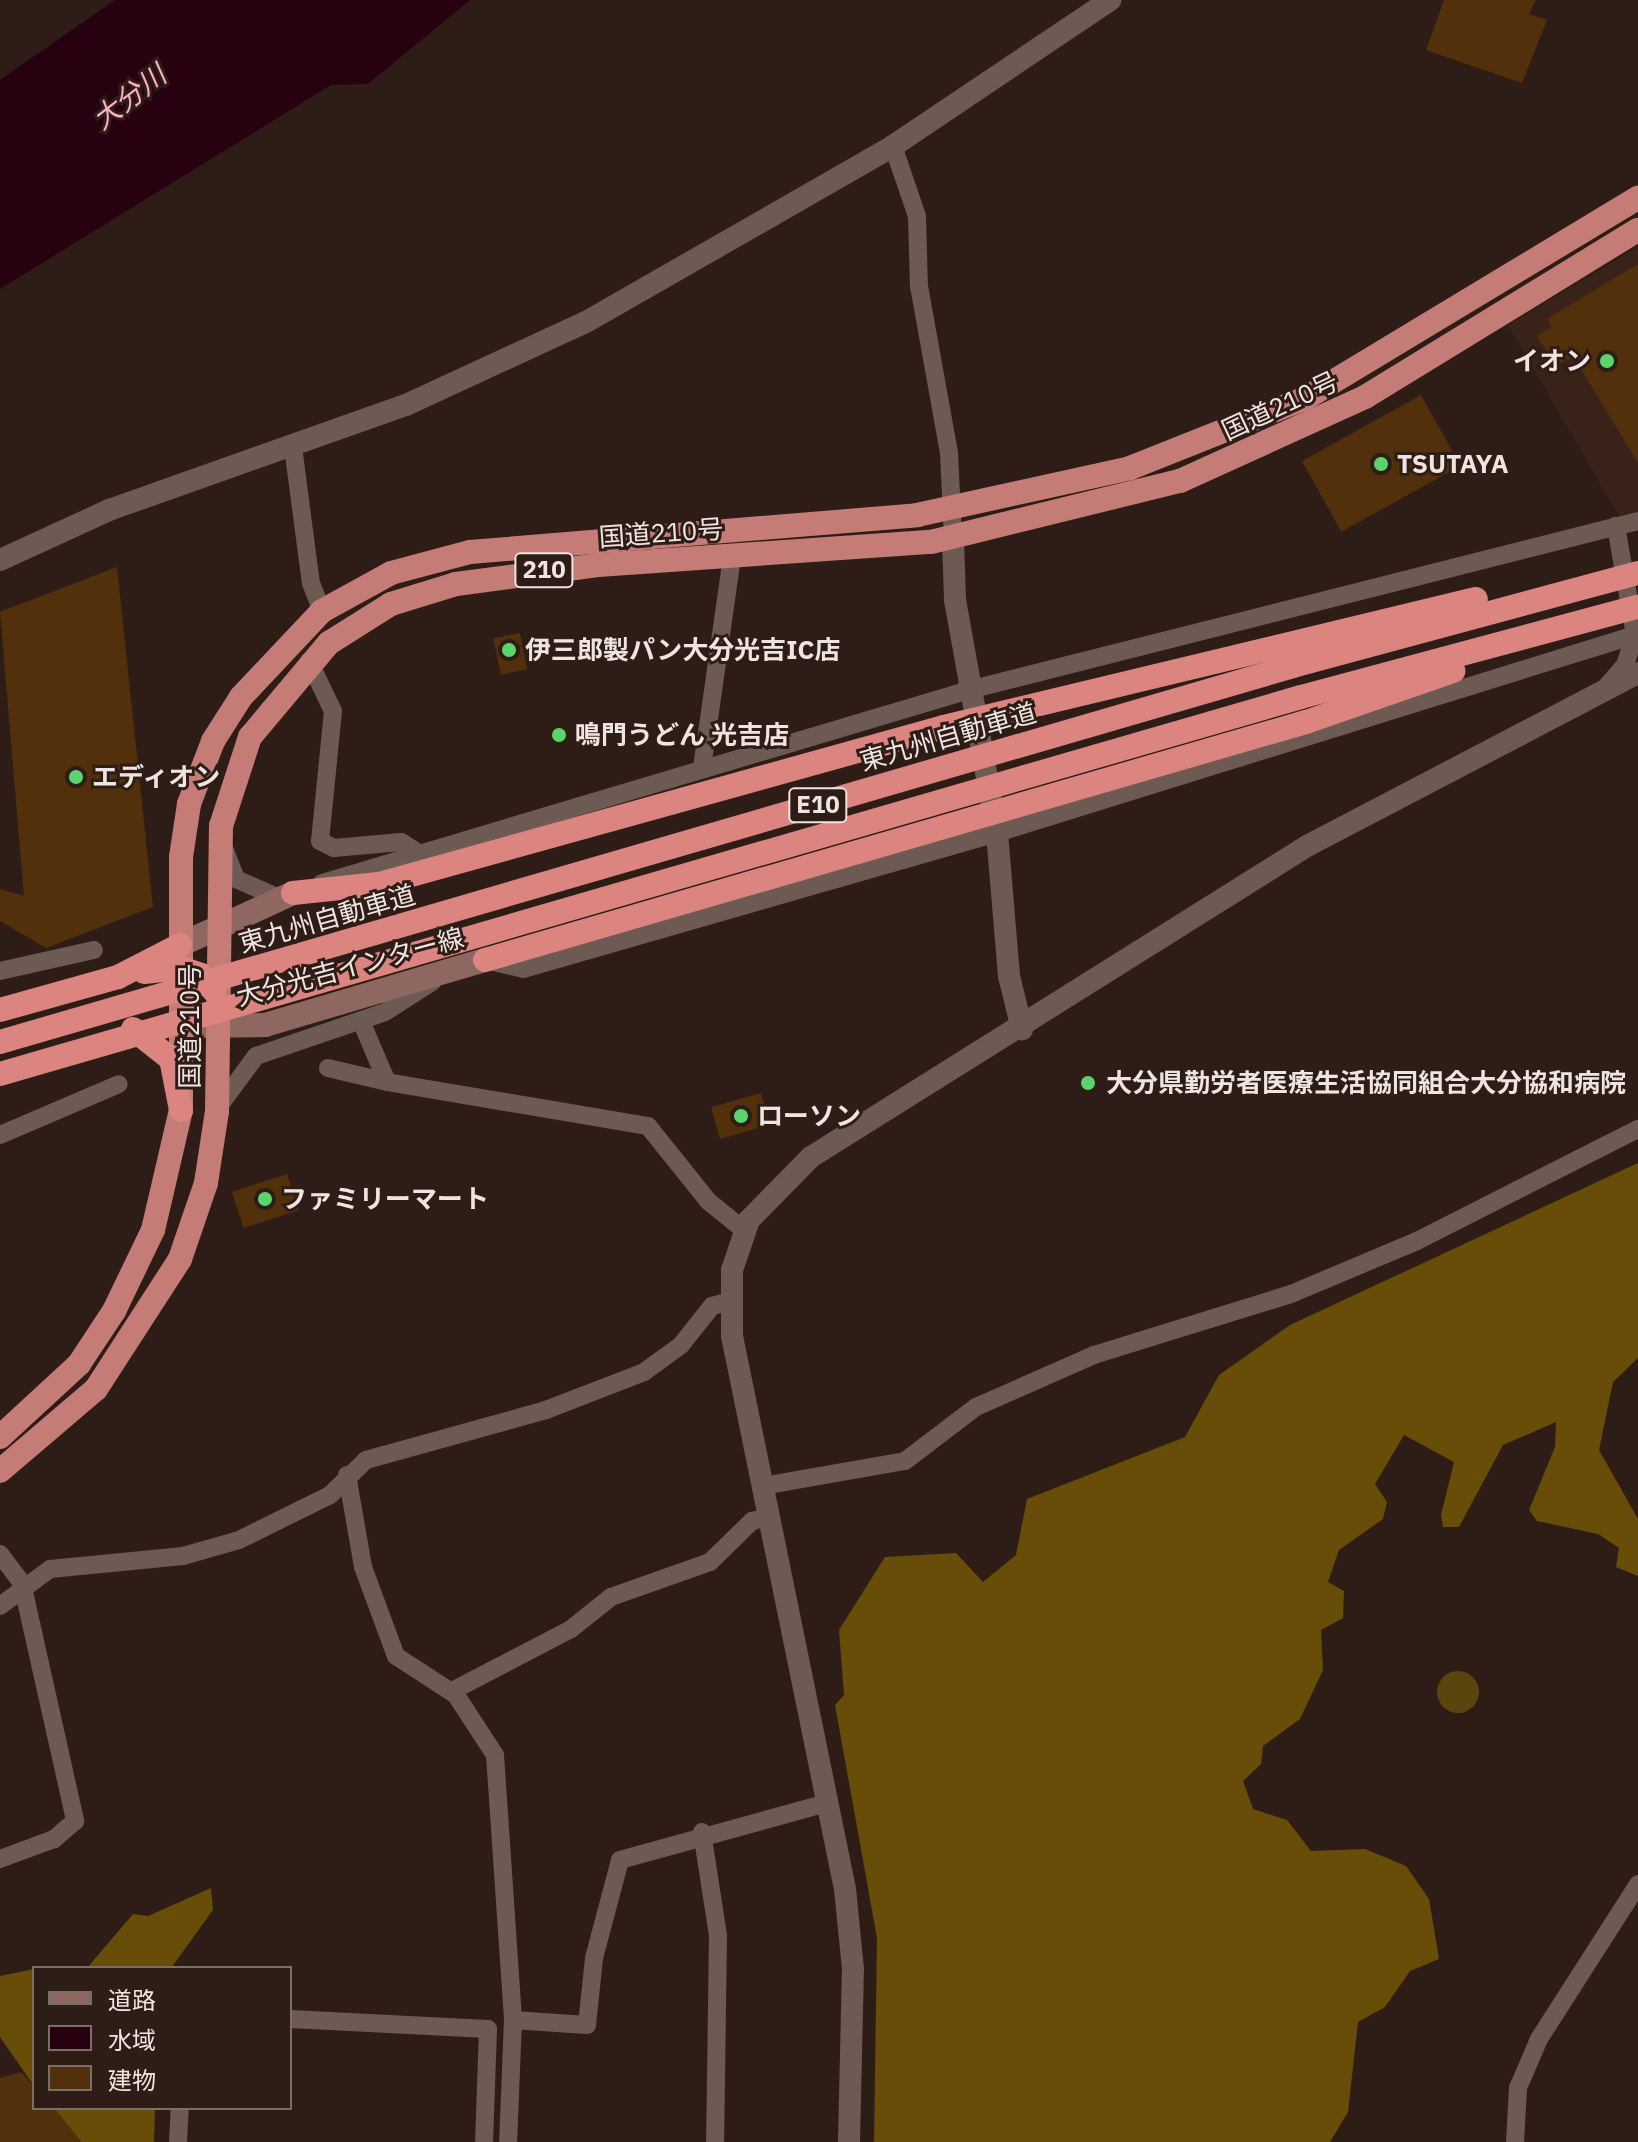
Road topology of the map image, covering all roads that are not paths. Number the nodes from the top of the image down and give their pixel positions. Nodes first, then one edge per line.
1 (1110, 0) edge
2 (893, 146) junction
3 (1638, 198) edge
4 (1638, 230) edge
5 (293, 447) junction
6 (953, 510) junction
7 (1638, 521) edge
8 (1616, 526) junction
9 (953, 539) junction
10 (732, 557) junction
11 (1638, 559) edge
12 (0, 560) edge
13 (1638, 573) edge
14 (322, 611) junction
15 (1637, 622) edge
16 (309, 661) junction
17 (1638, 673) edge
18 (969, 690) junction
19 (1599, 695) junction
20 (702, 768) junction
21 (221, 826) junction
22 (997, 833) junction
23 (417, 852) junction
24 (286, 895) junction
25 (217, 925) junction
26 (94, 950) dead end
27 (181, 957) junction
28 (485, 960) junction
29 (0, 971) edge
30 (444, 974) junction
31 (219, 1002) junction
32 (0, 1010) edge
33 (361, 1021) junction
34 (88, 1023) junction
35 (183, 1024) junction
36 (220, 1028) junction
37 (1022, 1029) junction
38 (0, 1042) edge
39 (0, 1050) edge
40 (328, 1068) dead end
41 (0, 1074) edge
42 (387, 1082) junction
43 (119, 1084) dead end
44 (181, 1110) junction
45 (217, 1111) junction
46 (1638, 1129) edge
47 (0, 1135) edge
48 (744, 1230) junction
49 (731, 1301) junction
50 (0, 1437) edge
51 (0, 1471) edge
52 (347, 1475) junction
53 (763, 1486) junction
54 (769, 1517) junction
55 (0, 1554) edge
56 (22, 1583) junction
57 (0, 1606) edge
58 (452, 1691) junction
59 (827, 1803) junction
60 (702, 1832) junction
61 (0, 1859) edge
62 (1638, 1884) edge
63 (292, 2019) edge
64 (513, 2020) junction
65 (180, 2110) edge
66 (178, 2142) edge
67 (484, 2142) edge
68 (508, 2142) edge
69 (715, 2142) edge
70 (849, 2142) edge
71 (1515, 2142) edge

1 - 2 street
2 - 5 street
2 - 6 street
3 - 6 highway, 国道210号 / 210
4 - 9 highway, 国道210号 / 210
5 - 12 street
5 - 14 street
6 - 9 street
6 - 14 highway, 国道210号 / 210
7 - 8 street
8 - 15 street
8 - 18 street
9 - 10 highway, 国道210号 / 210
9 - 18 street
10 - 16 highway, 国道210号 / 210
10 - 20 street
11 - 24 highway
13 - 38 highway, 東九州自動車道 / E10
14 - 27 highway, 国道210号 / 210
15 - 19 street
15 - 22 street
15 - 28 highway
15 - 41 highway, E10
16 - 21 highway, 国道210号 / 210
16 - 23 street
17 - 19 street
18 - 20 street
18 - 22 street
19 - 37 street
20 - 23 street
21 - 24 street
21 - 25 highway, 国道210号 / 210
22 - 28 street
22 - 37 street
23 - 24 street
24 - 25 main road
25 - 27 main road
25 - 31 highway, 国道210号 / 210
26 - 29 street
27 - 31 highway
27 - 32 highway
27 - 35 highway, 国道210号 / 210
28 - 30 main road, 大分光吉インター線
30 - 33 street
30 - 36 main road, 大分光吉インター線
31 - 36 highway, 国道210号 / 210
33 - 42 street
33 - 45 street
34 - 35 highway
34 - 39 highway
34 - 44 highway
35 - 36 main road, 大分光吉インター線
35 - 44 highway, 国道210号 / 210
36 - 45 highway, 国道210号 / 210
37 - 48 street
40 - 42 street
42 - 48 street
43 - 47 street
44 - 50 highway, 国道210号 / 210
45 - 51 highway, 国道210号 / 210
46 - 53 street
48 - 49 street
49 - 52 street
49 - 53 street
52 - 56 street
52 - 58 street
53 - 54 street
54 - 58 street
54 - 59 street
55 - 56 street
56 - 57 street
56 - 61 street
58 - 64 street
59 - 60 street
59 - 70 street
60 - 64 street
60 - 69 street
62 - 71 street
63 - 67 street
64 - 68 street
65 - 66 street

